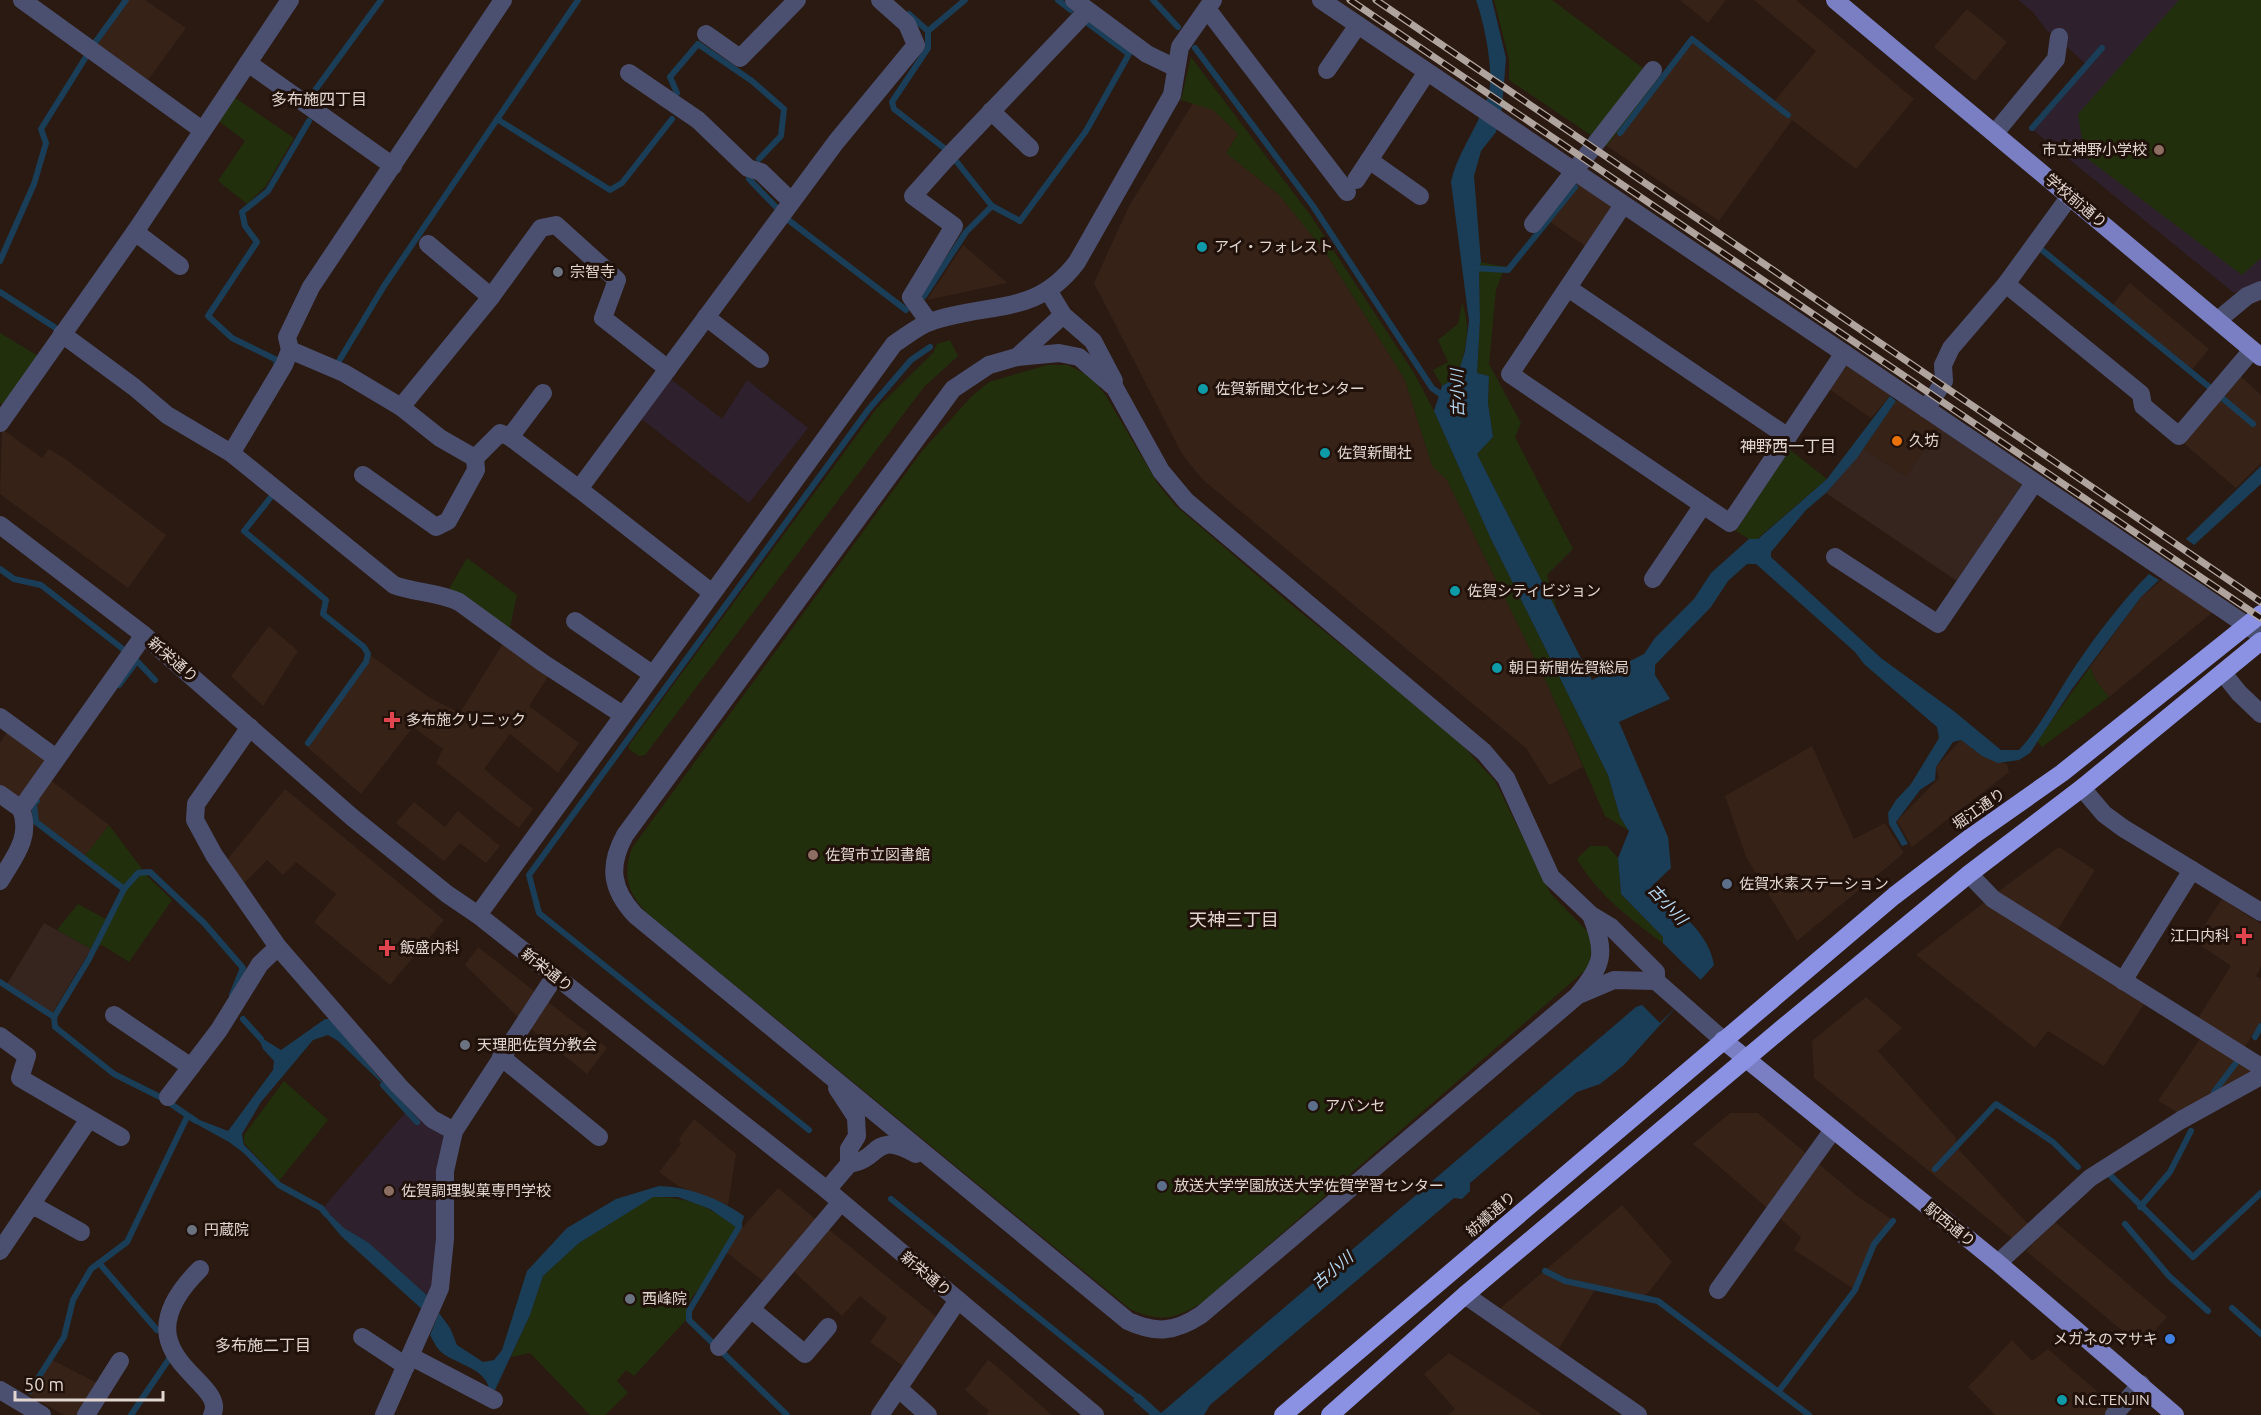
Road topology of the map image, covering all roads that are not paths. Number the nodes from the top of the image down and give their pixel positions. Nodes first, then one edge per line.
1 (22, 0) edge
2 (290, 0) edge
3 (503, 0) edge
4 (797, 0) edge
5 (880, 0) edge
6 (1321, 0) edge
7 (1835, 0) edge
8 (1210, 4) edge
9 (1080, 6) edge
10 (1358, 25) junction
11 (706, 34) dead end
12 (2059, 38) dead end
13 (248, 63) junction
14 (1176, 68) junction
15 (1327, 70) dead end
16 (1653, 70) dead end
17 (629, 72) dead end
18 (1427, 72) junction
19 (991, 111) junction
20 (202, 130) junction
21 (1995, 133) junction
22 (1030, 148) dead end
23 (1369, 160) junction
24 (393, 166) junction
25 (1574, 171) junction
26 (1420, 196) dead end
27 (2070, 196) junction
28 (791, 201) junction
29 (1623, 205) junction
30 (1533, 224) dead end
31 (135, 232) junction
32 (428, 244) dead end
33 (180, 266) dead end
34 (2006, 284) junction
35 (1568, 288) junction
36 (2261, 290) edge
37 (1049, 292) junction
38 (491, 297) junction
39 (1063, 315) junction
40 (706, 317) junction
41 (2218, 320) junction
42 (929, 322) junction
43 (64, 332) junction
44 (290, 350) junction
45 (1844, 353) junction
46 (2257, 354) edge
47 (1017, 357) junction
48 (760, 359) dead end
49 (668, 369) junction
50 (1115, 388) junction
51 (543, 393) dead end
52 (401, 407) junction
53 (1926, 409) junction
54 (0, 423) edge
55 (1788, 436) junction
56 (510, 437) junction
57 (235, 447) dead end
58 (475, 458) junction
59 (363, 475) dead end
60 (2034, 483) junction
61 (579, 489) junction
62 (1703, 505) junction
63 (0, 525) edge
64 (1835, 557) dead end
65 (1653, 579) dead end
66 (711, 592) junction
67 (575, 621) dead end
68 (2256, 625) edge
69 (2261, 641) edge
70 (136, 648) junction
71 (2223, 673) junction
72 (652, 674) junction
73 (2261, 714) edge
74 (623, 715) junction
75 (0, 717) edge
76 (250, 727) junction
77 (56, 758) junction
78 (2082, 788) junction
79 (0, 794) edge
80 (21, 809) junction
81 (2192, 870) junction
82 (1969, 874) junction
83 (0, 881) edge
84 (2261, 912) edge
85 (478, 915) junction
86 (1591, 915) junction
87 (278, 947) junction
88 (555, 976) junction
89 (1656, 981) junction
90 (2122, 981) junction
91 (1576, 996) junction
92 (114, 1015) dead end
93 (0, 1036) edge
94 (1723, 1040) junction
95 (501, 1057) junction
96 (1745, 1059) junction
97 (817, 1063) junction
98 (191, 1067) junction
99 (2261, 1067) edge
100 (2261, 1076) edge
101 (168, 1097) dead end
102 (89, 1119) junction
103 (1833, 1130) junction
104 (454, 1131) junction
105 (121, 1137) dead end
106 (599, 1137) dead end
107 (849, 1164) junction
108 (949, 1172) junction
109 (827, 1190) junction
110 (841, 1202) junction
111 (31, 1208) junction
112 (81, 1232) dead end
113 (0, 1251) edge
114 (1998, 1263) junction
115 (200, 1269) dead end
116 (1718, 1290) dead end
117 (1465, 1295) junction
118 (958, 1300) junction
119 (751, 1309) junction
120 (828, 1327) dead end
121 (362, 1337) dead end
122 (719, 1347) dead end
123 (120, 1360) dead end
124 (408, 1361) junction
125 (2141, 1384) junction
126 (898, 1388) junction
127 (0, 1390) edge
128 (487, 1397) dead end
129 (42, 1415) edge
130 (86, 1415) edge
131 (212, 1415) edge
132 (384, 1415) edge
133 (880, 1415) edge
134 (928, 1415) edge
135 (1095, 1415) edge
136 (1283, 1415) edge
137 (1330, 1415) edge
138 (1638, 1415) edge
139 (2114, 1415) edge
140 (2175, 1415) edge

1 - 20 street
2 - 13 street
3 - 24 street
4 - 11 street
5 - 28 street
6 - 10 street
7 - 21 main road, 学校前通り
8 - 14 street
8 - 23 street
9 - 14 street
9 - 19 street
10 - 15 street
10 - 18 street
12 - 21 street
13 - 20 street
13 - 24 street
14 - 37 street
16 - 25 street
17 - 28 street
18 - 23 street
18 - 25 street
19 - 22 street
19 - 42 street
20 - 31 street
21 - 27 main road, 学校前通り
23 - 26 street
24 - 44 street
25 - 29 street
25 - 30 street
27 - 34 street
27 - 41 main road, 学校前通り
28 - 40 street
29 - 35 street
29 - 45 street
31 - 33 street
31 - 43 street
32 - 38 street
34 - 46 street
34 - 53 street
35 - 55 street
35 - 62 street
36 - 41 street
37 - 39 street
37 - 42 street
38 - 49 street
38 - 52 street
39 - 47 street
39 - 50 street
40 - 48 street
40 - 49 street
41 - 46 main road, 学校前通り
42 - 66 street
43 - 54 street
43 - 74 street
44 - 52 street
44 - 57 street
45 - 53 street
45 - 55 street
47 - 50 street
47 - 97 street
49 - 61 street
50 - 86 street
51 - 56 street
52 - 58 street
53 - 60 street
55 - 62 street
56 - 58 street
56 - 61 street
58 - 59 street
60 - 64 street
60 - 68 street
61 - 66 street
62 - 65 street
63 - 70 street, 新栄通り
66 - 72 street
67 - 72 street
68 - 94 highway, 堀江通り
69 - 71 highway
70 - 76 street, 新栄通り
70 - 77 street
71 - 73 street
71 - 78 highway
72 - 74 street
74 - 85 street
75 - 77 street
76 - 85 street, 新栄通り
76 - 87 street
77 - 80 street
78 - 81 street
78 - 82 highway
79 - 80 street
80 - 83 street
81 - 84 street
81 - 90 street
82 - 90 street
82 - 96 highway
85 - 88 street, 新栄通り
86 - 89 street
86 - 91 street
87 - 98 street
87 - 104 street
88 - 95 street
88 - 109 street, 新栄通り
89 - 91 street
89 - 94 street
90 - 99 street
91 - 108 street
92 - 98 street
93 - 102 street
94 - 96 main road, 駅西通り
94 - 136 highway, 紡績通り
95 - 104 street
95 - 106 street
96 - 103 main road, 駅西通り
96 - 117 highway
97 - 107 street
97 - 108 street
98 - 101 street
100 - 114 street
102 - 105 street
102 - 111 street
103 - 114 main road, 駅西通り
103 - 116 street
104 - 124 street
107 - 108 street
107 - 109 street
109 - 110 street, 新栄通り
110 - 118 street, 新栄通り
110 - 119 street
111 - 112 street
111 - 113 street
114 - 125 main road, 駅西通り
115 - 131 street
117 - 137 highway
117 - 138 street
118 - 126 street
118 - 135 street, 新栄通り
119 - 120 street
119 - 122 street
121 - 124 street
123 - 130 street
124 - 128 street
124 - 132 street
125 - 139 street
125 - 140 main road, 駅西通り
126 - 133 street
126 - 134 street
127 - 129 street

